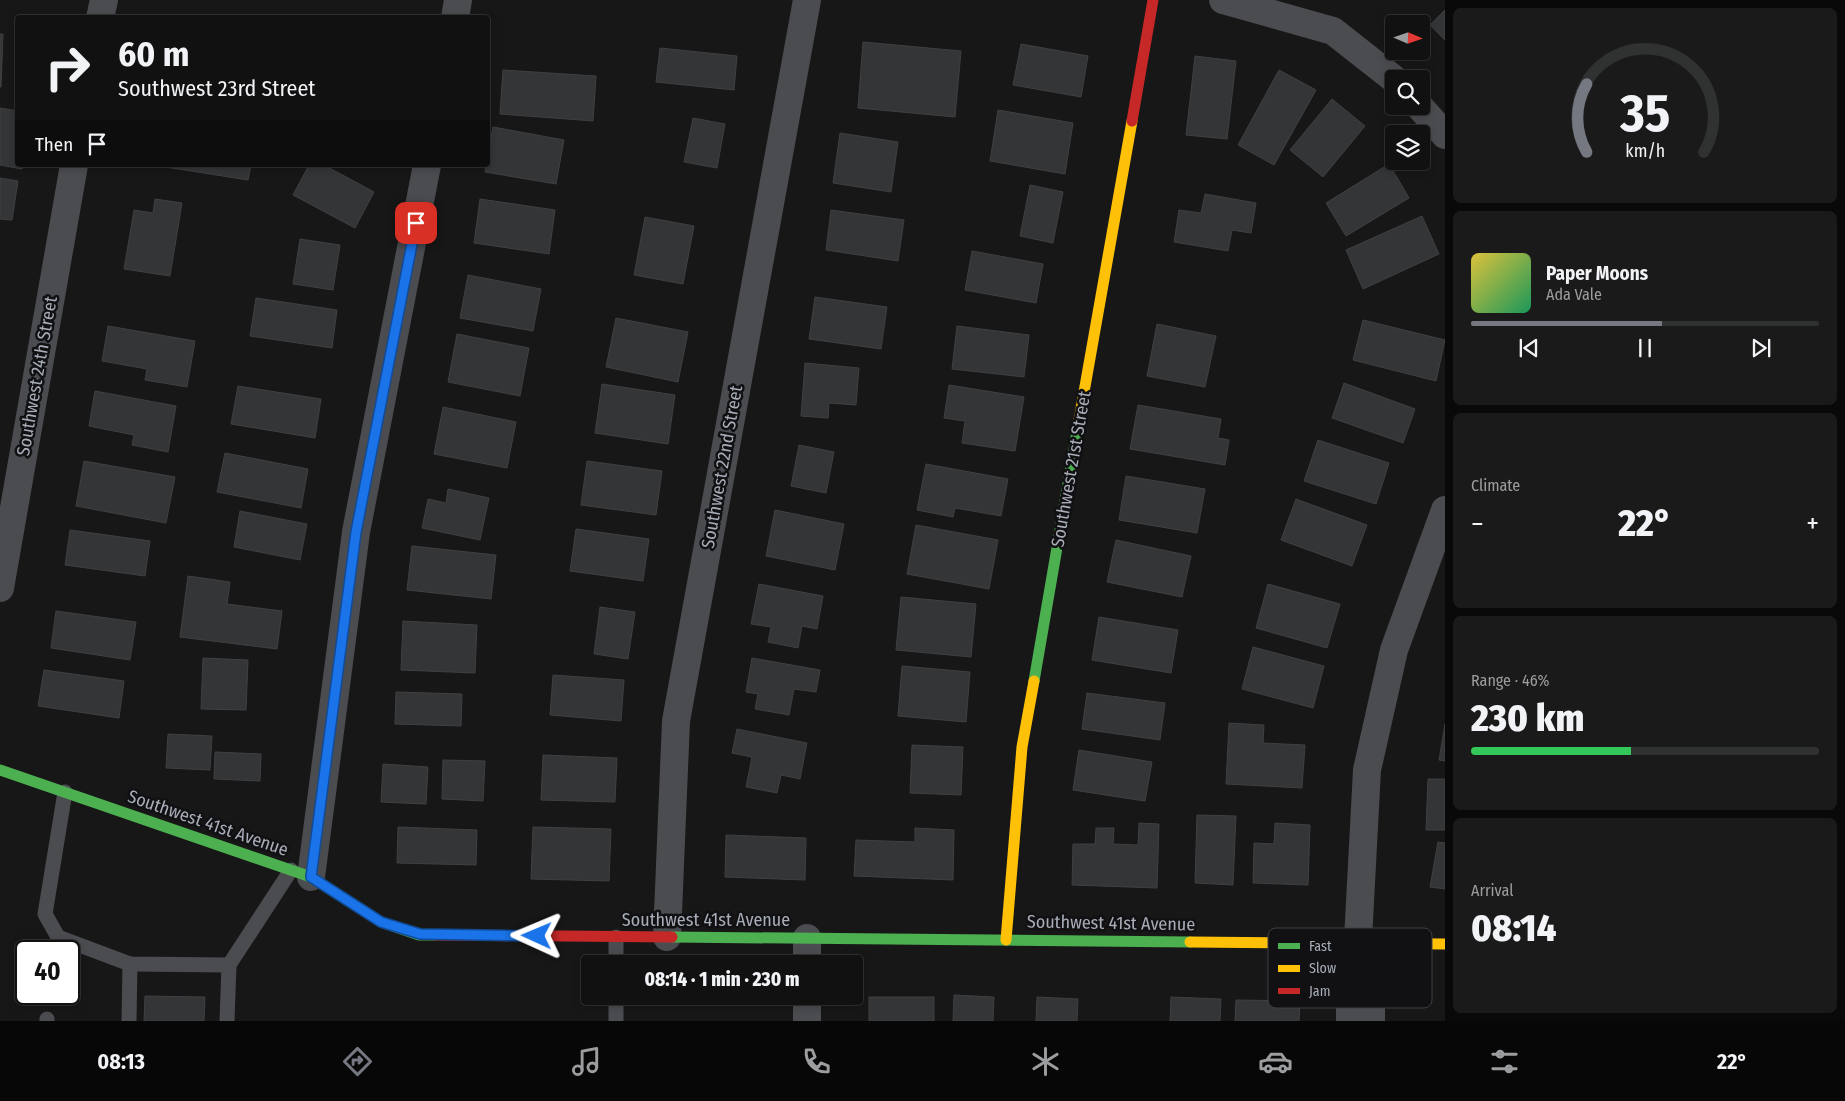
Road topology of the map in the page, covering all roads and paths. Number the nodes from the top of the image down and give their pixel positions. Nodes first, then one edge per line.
1 (104, 0) edge
2 (458, 0) edge
3 (807, 0) edge
4 (1152, 0) edge
5 (1223, 0) edge
6 (101, 15) edge
7 (456, 15) edge
8 (1385, 72) edge
9 (1427, 115) edge
10 (1445, 134) edge
11 (74, 167) edge
12 (427, 167) edge
13 (1445, 510) edge
14 (0, 588) edge
15 (0, 770) edge
16 (65, 792) junction
17 (301, 873) junction
18 (1358, 928) edge
19 (616, 937) junction
20 (667, 937) junction
21 (1006, 940) junction
22 (1268, 943) edge
23 (1432, 944) edge
24 (1445, 944) edge
25 (807, 951) edge
26 (616, 955) edge
27 (130, 964) junction
28 (229, 965) junction
29 (616, 1005) edge
30 (807, 1005) edge
31 (1350, 1008) edge
32 (1370, 1008) edge
33 (129, 1021) edge
34 (227, 1021) edge
35 (616, 1021) edge
36 (807, 1021) edge
37 (1350, 1021) edge
38 (1370, 1021) edge

1 - 6 street
2 - 7 street
3 - 20 street, Southwest 22nd Street
4 - 21 street, Southwest 21st Street
5 - 8 street
9 - 10 street
11 - 14 street, Southwest 24th Street
12 - 17 street
13 - 18 street
15 - 16 street, Southwest 41st Avenue
16 - 17 street, Southwest 41st Avenue
16 - 27 lane
17 - 19 street, Southwest 41st Avenue
17 - 28 lane
19 - 20 street, Southwest 41st Avenue
19 - 26 lane
20 - 25 street, Southwest 41st Avenue
21 - 22 street, Southwest 41st Avenue
21 - 25 street, Southwest 41st Avenue
23 - 24 street, Southwest 41st Avenue
27 - 28 lane
27 - 33 lane
28 - 34 lane
29 - 35 lane
30 - 36 street
31 - 37 street
32 - 38 street

